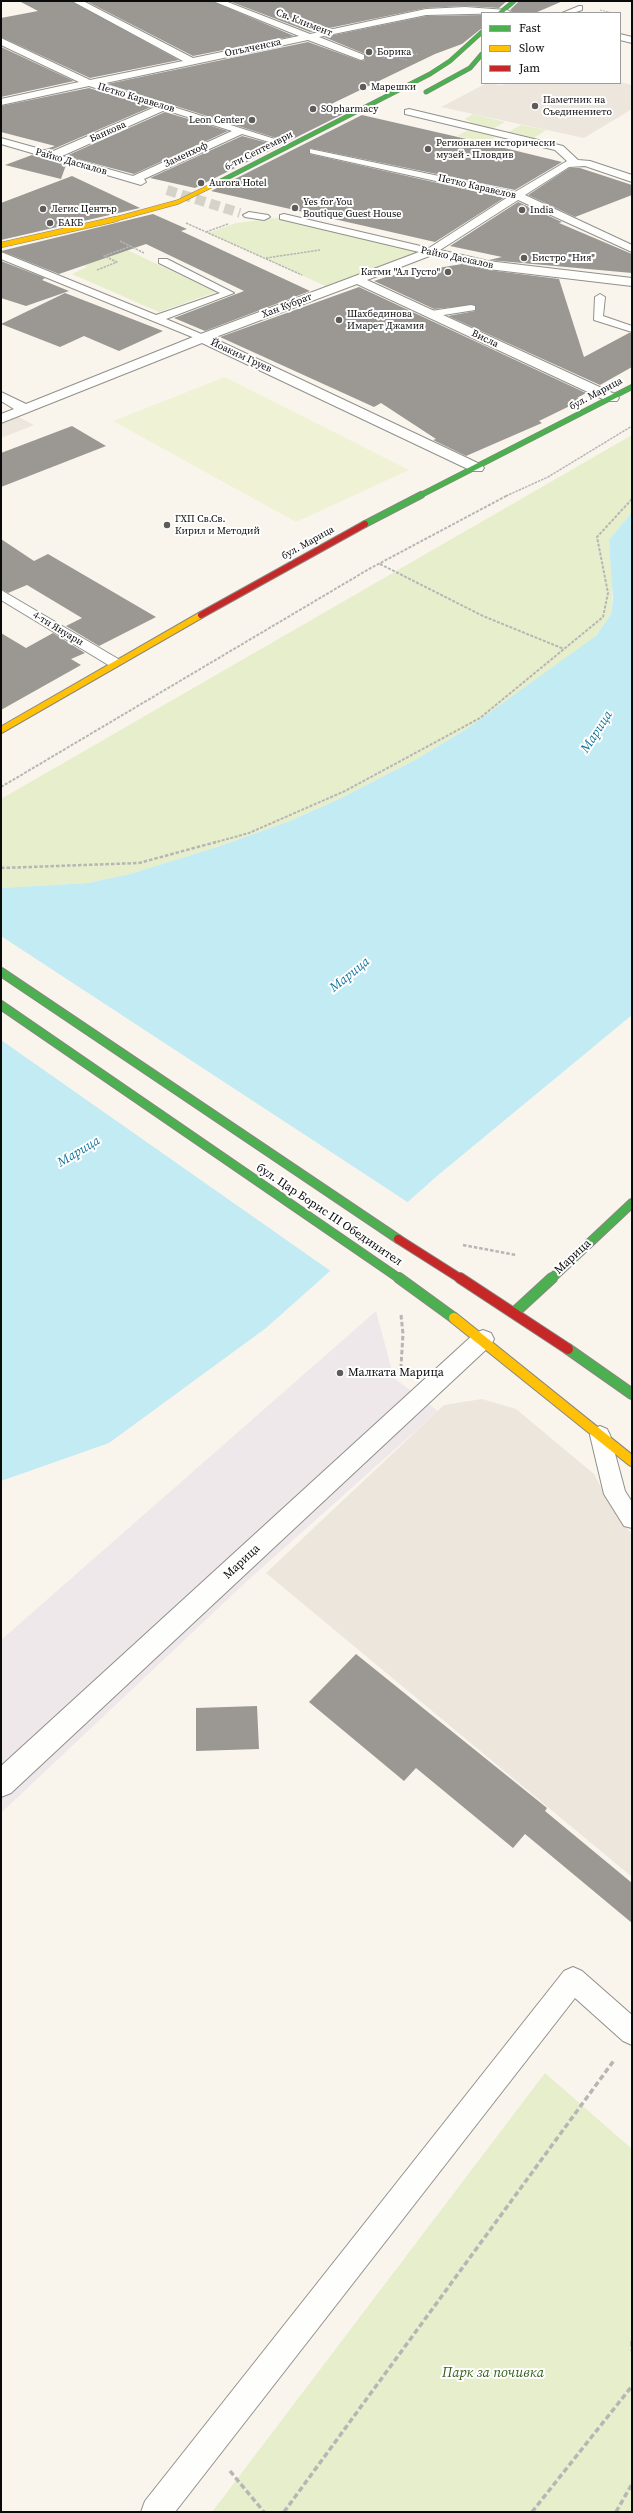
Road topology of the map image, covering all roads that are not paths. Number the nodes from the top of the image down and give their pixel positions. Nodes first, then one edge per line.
1 (76, 1) edge
2 (217, 1) edge
3 (514, 1) edge
4 (414, 6) dead end
5 (580, 8) dead end
6 (426, 12) junction
7 (490, 12) edge
8 (503, 12) edge
9 (569, 12) edge
10 (481, 33) edge
11 (307, 36) junction
12 (1, 41) edge
13 (481, 55) edge
14 (361, 57) dead end
15 (191, 60) junction
16 (88, 83) junction
17 (418, 96) dead end
18 (1, 102) edge
19 (164, 107) junction
20 (409, 112) dead end
21 (239, 131) junction
22 (276, 141) dead end
23 (1, 142) edge
24 (328, 143) dead end
25 (310, 152) joint
26 (52, 156) junction
27 (574, 162) junction
28 (632, 179) edge
29 (137, 181) joint
30 (518, 196) junction
31 (196, 204) dead end
32 (249, 215) tunnel mouth
33 (264, 217) dead end
34 (284, 217) dead end
35 (1, 245) edge
36 (632, 249) edge
37 (430, 252) junction
38 (1, 255) edge
39 (163, 262) dead end
40 (358, 280) junction
41 (632, 282) edge
42 (600, 297) dead end
43 (471, 308) dead end
44 (431, 314) junction
45 (156, 319) junction
46 (632, 329) edge
47 (202, 338) junction
48 (632, 387) edge
49 (1, 396) edge
50 (612, 398) junction
51 (24, 409) junction
52 (1, 419) edge
53 (476, 468) junction
54 (1, 594) edge
55 (115, 663) junction
56 (1, 730) edge
57 (1, 972) edge
58 (1, 1005) edge
59 (632, 1203) edge
60 (515, 1312) junction
61 (483, 1340) junction
62 (632, 1394) edge
63 (600, 1435) junction
64 (632, 1461) edge
65 (632, 1519) edge
66 (1, 1784) edge
67 (632, 2032) edge
68 (156, 2512) edge

1 - 15 street
2 - 11 street, Св. Климент
3 - 8 main road
4 - 6 street
5 - 9 lane
6 - 7 street, Опълченска
6 - 11 street, Опълченска
10 - 35 main road, 6-ти Септември
11 - 14 street, Св. Климент
11 - 15 street, Опълченска
12 - 16 street, Петко Каравелов
13 - 17 main road
15 - 16 street, Опълченска
16 - 18 street, Опълченска
16 - 19 street, Петко Каравелов
19 - 21 street, Петко Каравелов
19 - 26 street, Банкова
20 - 27 street
21 - 22 street, Петко Каравелов
21 - 29 street, Заменхоф
23 - 26 street, Райко Даскалов
24 - 25 main road
25 - 30 street, Петко Каравелов
26 - 29 street, Райко Даскалов
27 - 28 street
27 - 30 street, Хан Кубрат
30 - 36 street, Петко Каравелов
30 - 37 street, Хан Кубрат
31 - 38 main road
32 - 33 street
34 - 37 street, Райко Даскалов
37 - 40 street, Хан Кубрат
37 - 41 street, Райко Даскалов
38 - 45 lane, Йоаким Груев
39 - 45 lane
40 - 44 street, Висла
40 - 47 street, Хан Кубрат
42 - 46 lane
43 - 44 lane
44 - 50 street, Висла
45 - 47 lane, Йоаким Груев
47 - 51 street, Хан Кубрат
47 - 53 street, Йоаким Груев
48 - 50 main road, бул. Марица
49 - 51 street
50 - 53 main road, бул. Марица
51 - 52 street, Хан Кубрат
53 - 55 main road, бул. Марица
54 - 55 lane, 4-ти Януари
55 - 56 main road, бул. Марица
57 - 60 main road, бул. Цар Борис III Обединител
58 - 61 main road, бул. Цар Борис III Обединител
59 - 60 main road, Марица
60 - 62 main road, бул. Цар Борис III Обединител
61 - 63 main road, бул. Цар Борис III Обединител
61 - 66 street, Марица
63 - 64 main road, бул. Цар Борис III Обединител
63 - 65 lane
67 - 68 lane

